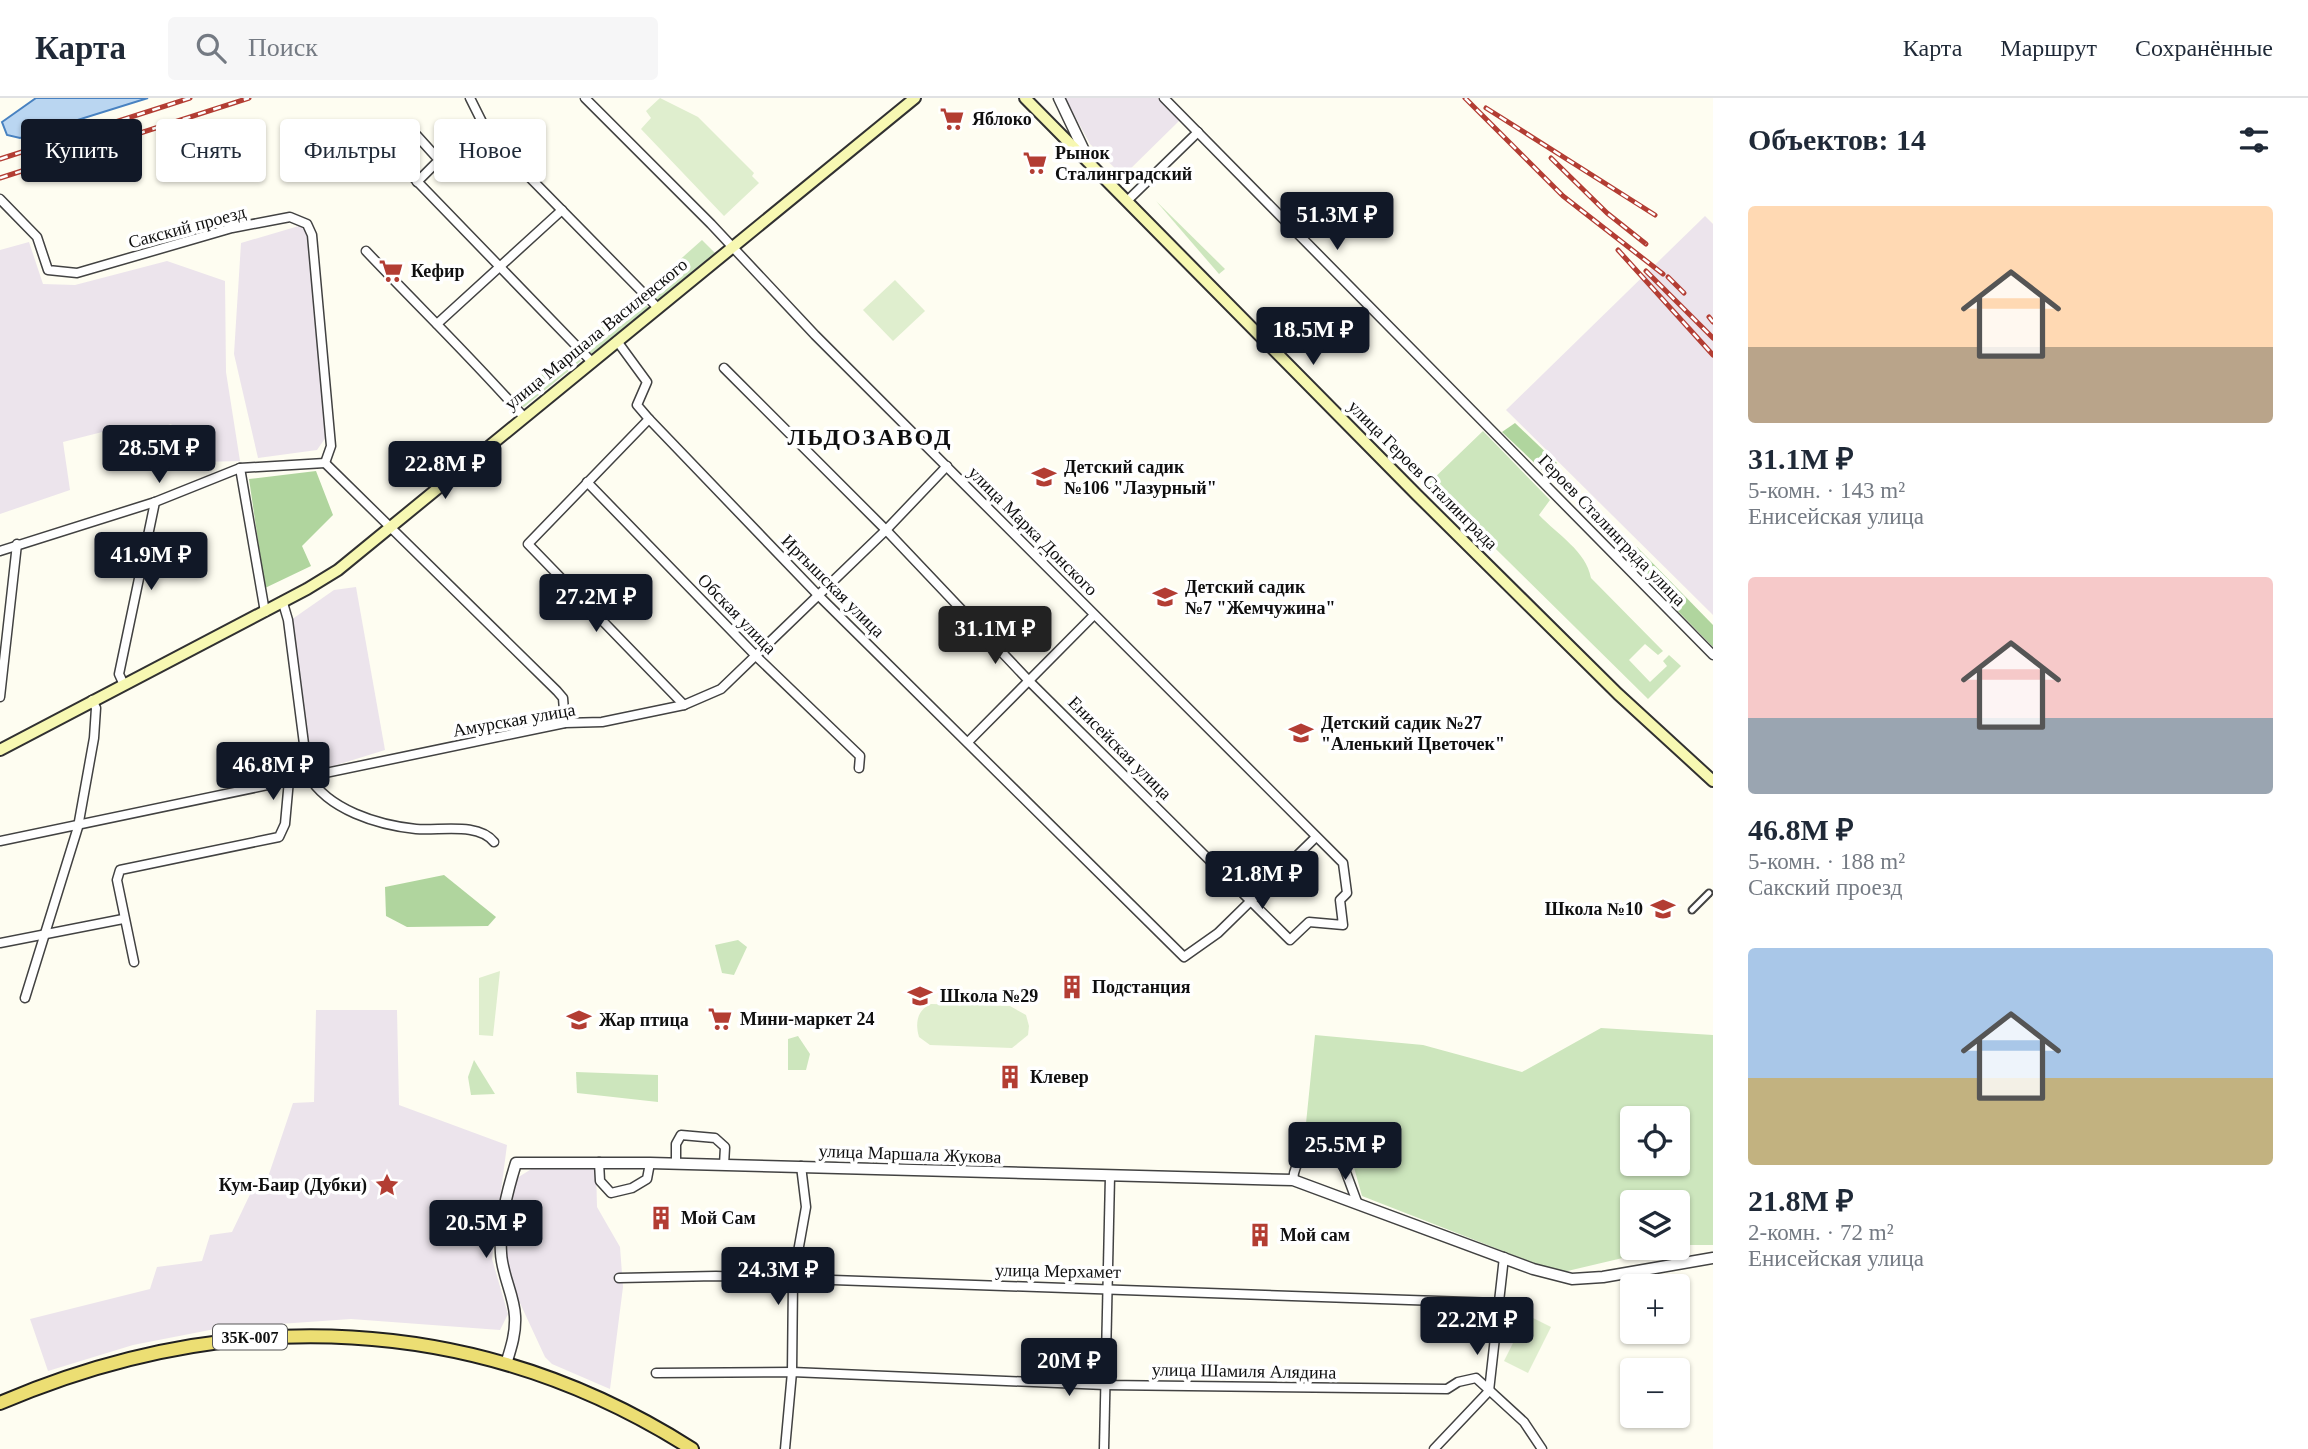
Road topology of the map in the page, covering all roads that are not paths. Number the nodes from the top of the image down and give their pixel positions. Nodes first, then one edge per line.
1 (470, 98) edge
2 (585, 98) edge
3 (915, 98) edge
4 (1025, 98) edge
5 (1059, 98) edge
6 (1164, 98) edge
7 (1198, 132) junction
8 (420, 139) edge
9 (1088, 159) junction
10 (420, 179) edge
11 (417, 182) edge
12 (0, 199) edge
13 (1128, 200) junction
14 (562, 209) junction
15 (731, 247) junction
16 (366, 251) dead end
17 (500, 266) junction
18 (658, 308) junction
19 (437, 324) junction
20 (617, 341) junction
21 (591, 361) junction
22 (724, 368) dead end
23 (523, 416) junction
24 (649, 419) junction
25 (325, 463) junction
26 (947, 466) junction
27 (240, 468) junction
28 (587, 482) junction
29 (155, 502) junction
30 (392, 525) junction
31 (886, 530) junction
32 (17, 544) junction
33 (0, 551) edge
34 (817, 594) junction
35 (282, 603) junction
36 (265, 612) junction
37 (1094, 615) junction
38 (756, 656) junction
39 (1713, 656) edge
40 (1030, 682) junction
41 (124, 685) junction
42 (0, 696) edge
43 (92, 701) junction
44 (684, 705) junction
45 (565, 723) junction
46 (969, 741) junction
47 (1, 746) edge
48 (859, 768) dead end
49 (308, 775) junction
50 (289, 780) junction
51 (1713, 781) edge
52 (78, 827) junction
53 (1316, 837) junction
54 (0, 841) edge
55 (494, 842) dead end
56 (1709, 893) dead end
57 (1252, 901) junction
58 (1692, 910) dead end
59 (123, 919) junction
60 (43, 934) junction
61 (1290, 940) joint
62 (0, 943) edge
63 (134, 962) dead end
64 (25, 998) dead end
65 (599, 1162) junction
66 (650, 1163) junction
67 (676, 1164) junction
68 (724, 1165) junction
69 (801, 1166) junction
70 (1110, 1176) junction
71 (1297, 1181) junction
72 (1357, 1202) junction
73 (1504, 1257) junction
74 (1713, 1258) edge
75 (619, 1278) dead end
76 (793, 1280) junction
77 (1105, 1287) junction
78 (1497, 1303) junction
79 (506, 1364) junction
80 (792, 1372) junction
81 (656, 1373) dead end
82 (1105, 1385) junction
83 (1489, 1391) junction
84 (0, 1403) edge
85 (692, 1449) edge
86 (785, 1449) edge
87 (1104, 1449) edge
88 (1434, 1449) edge
89 (1542, 1449) edge

1 - 14 street
2 - 15 street, улица Марка Донского
3 - 15 main road, улица Маршала Василевского
4 - 9 main road, улица Героев Сталинграда
5 - 9 street
6 - 7 street
7 - 13 street
7 - 39 street, Героев Сталинграда улица
8 - 10 street
9 - 13 main road, улица Героев Сталинграда
11 - 17 street
12 - 25 street, Сакский проезд
13 - 51 main road, улица Героев Сталинграда
14 - 17 street
14 - 18 street
15 - 18 main road, улица Маршала Василевского
15 - 26 street, улица Марка Донского
16 - 19 street
17 - 19 street
17 - 21 street
18 - 20 main road, улица Маршала Василевского
19 - 23 street
20 - 21 main road, улица Маршала Василевского
20 - 24 street
21 - 23 main road, улица Маршала Василевского
22 - 31 street, Енисейская улица
23 - 30 main road, улица Маршала Василевского
24 - 28 street
24 - 34 street, Иртышская улица
25 - 27 street
25 - 30 street
26 - 31 street, Амурская улица
26 - 37 street, улица Марка Донского
27 - 29 street
27 - 36 street
28 - 38 street, Обская улица
28 - 44 street
29 - 32 street
29 - 41 street
30 - 35 main road, улица Маршала Василевского
30 - 45 street
31 - 34 street, Амурская улица
31 - 40 street, Енисейская улица
32 - 33 street
32 - 42 street
34 - 38 street, Амурская улица
34 - 46 street, Иртышская улица
35 - 36 main road, улица Маршала Василевского
35 - 49 street
36 - 41 main road, улица Маршала Василевского
37 - 40 street
37 - 53 street, улица Марка Донского
38 - 44 street, Амурская улица
38 - 48 street, Обская улица
40 - 46 street
40 - 57 street, Енисейская улица
41 - 43 main road, улица Маршала Василевского
43 - 47 main road, улица Маршала Василевского
43 - 52 street
44 - 45 street, Амурская улица
45 - 49 street, Амурская улица
46 - 57 street, Иртышская улица
49 - 50 street, Амурская улица
49 - 55 street
50 - 52 street, Амурская улица
50 - 59 street
52 - 54 street, Амурская улица
52 - 60 street
53 - 57 street
53 - 61 street, улица Марка Донского
56 - 58 street
57 - 61 street, Енисейская улица
59 - 60 street
59 - 63 street
60 - 62 street
60 - 64 street
65 - 66 street, улица Маршала Жукова
65 - 66 street
65 - 79 street, улица Маршала Жукова
66 - 67 street, улица Маршала Жукова
67 - 68 street, улица Маршала Жукова
67 - 68 street
68 - 69 street, улица Маршала Жукова
69 - 70 street, улица Маршала Жукова
69 - 76 street
70 - 71 street, улица Маршала Жукова
70 - 77 street
71 - 72 street, улица Маршала Жукова
71 - 72 street
72 - 73 street, улица Маршала Жукова
73 - 74 street, улица Маршала Жукова
73 - 78 street
75 - 76 street, улица Мерхамет
76 - 77 street, улица Мерхамет
76 - 80 street
77 - 78 street, улица Мерхамет
77 - 82 street
78 - 83 street
79 - 84 main road, 35К-007
79 - 85 main road, 35К-007
80 - 81 street, улица Шамиля Алядина
80 - 82 street, улица Шамиля Алядина
80 - 86 street
82 - 83 street, улица Шамиля Алядина
82 - 87 street
83 - 88 street
83 - 89 street

